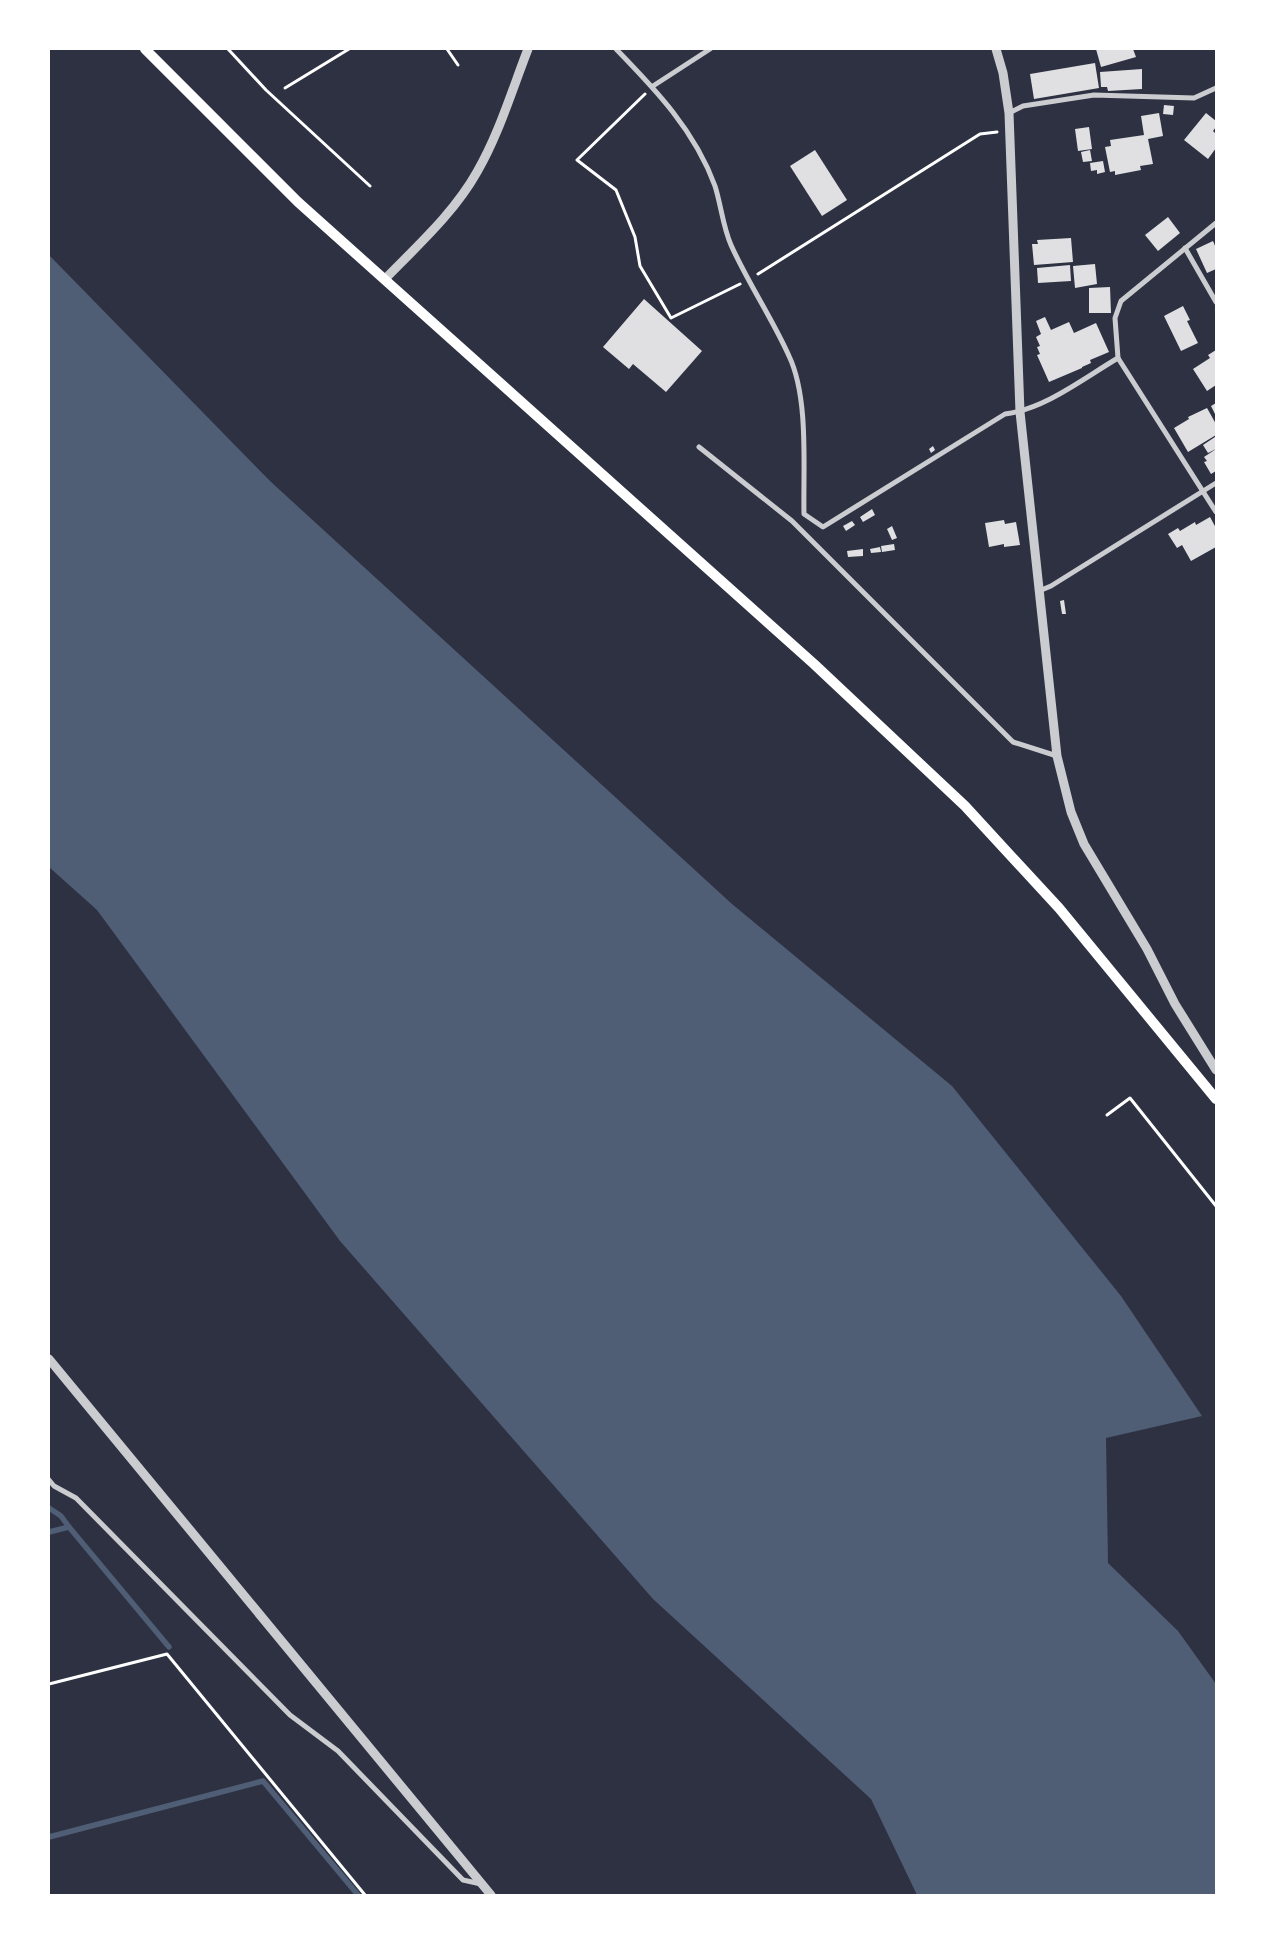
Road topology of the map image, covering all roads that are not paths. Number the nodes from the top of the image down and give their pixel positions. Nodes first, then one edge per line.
1 (145, 49) edge
2 (528, 49) edge
3 (616, 49) edge
4 (710, 49) edge
5 (996, 49) edge
6 (653, 86) junction
7 (1216, 88) edge
8 (1009, 112) junction
9 (1216, 223) edge
10 (1186, 248) junction
11 (385, 279) junction
12 (1216, 302) edge
13 (1118, 358) junction
14 (1020, 412) junction
15 (699, 447) dead end
16 (1216, 482) edge
17 (1203, 490) junction
18 (1216, 512) edge
19 (1040, 591) junction
20 (1057, 756) junction
21 (1216, 1070) edge
22 (1216, 1099) edge
23 (49, 1359) edge
24 (49, 1480) edge
25 (482, 1884) junction
26 (491, 1895) edge

1 - 11 main road
2 - 11 street
3 - 6 street
4 - 6 street
5 - 8 street
6 - 14 street
7 - 8 street
8 - 14 street
9 - 10 street
10 - 12 street
10 - 13 street
11 - 22 main road
13 - 14 street
13 - 17 street
14 - 19 street
15 - 20 street
16 - 17 street
17 - 18 street
17 - 19 street
19 - 20 street
20 - 21 street
23 - 25 street
24 - 25 street
25 - 26 street

